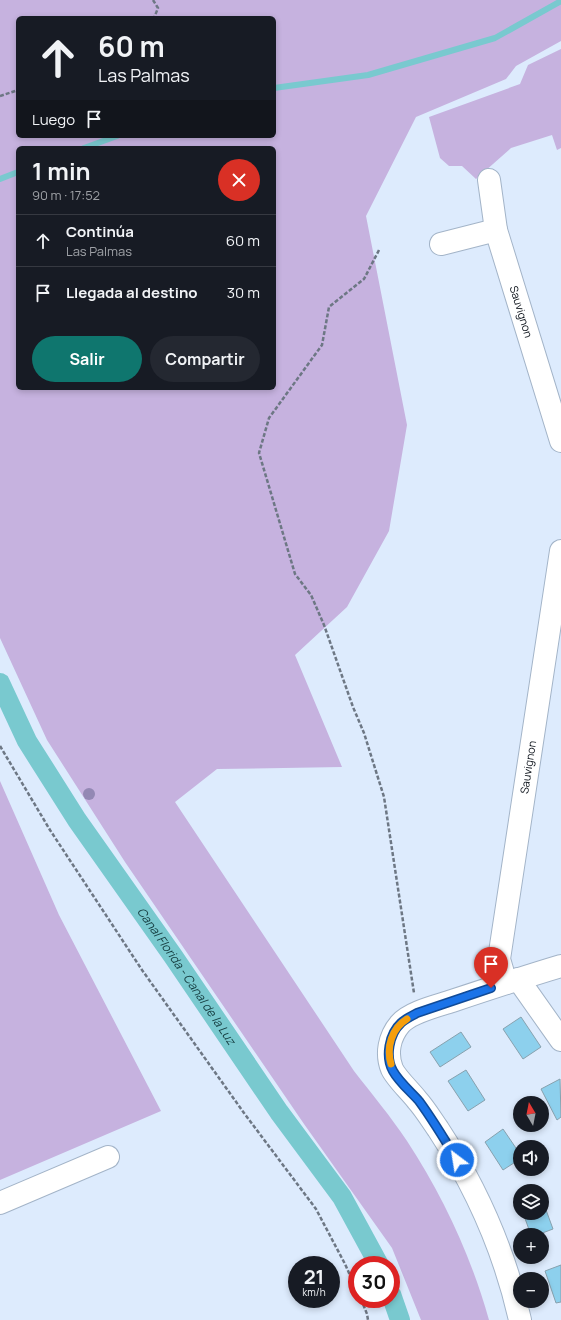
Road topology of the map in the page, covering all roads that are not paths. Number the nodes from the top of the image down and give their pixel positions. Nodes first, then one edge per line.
1 (489, 180) dead end
2 (496, 230) junction
3 (441, 244) dead end
4 (561, 441) edge
5 (561, 552) edge
6 (561, 966) edge
7 (512, 981) junction
8 (561, 1040) edge
9 (108, 1157) dead end
10 (0, 1203) edge
11 (520, 1320) edge

1 - 2 street, Sauvignon
2 - 3 street
2 - 4 street, Sauvignon
5 - 7 street, Sauvignon
6 - 7 street
7 - 8 street, Sauvignon
7 - 11 street
9 - 10 street

